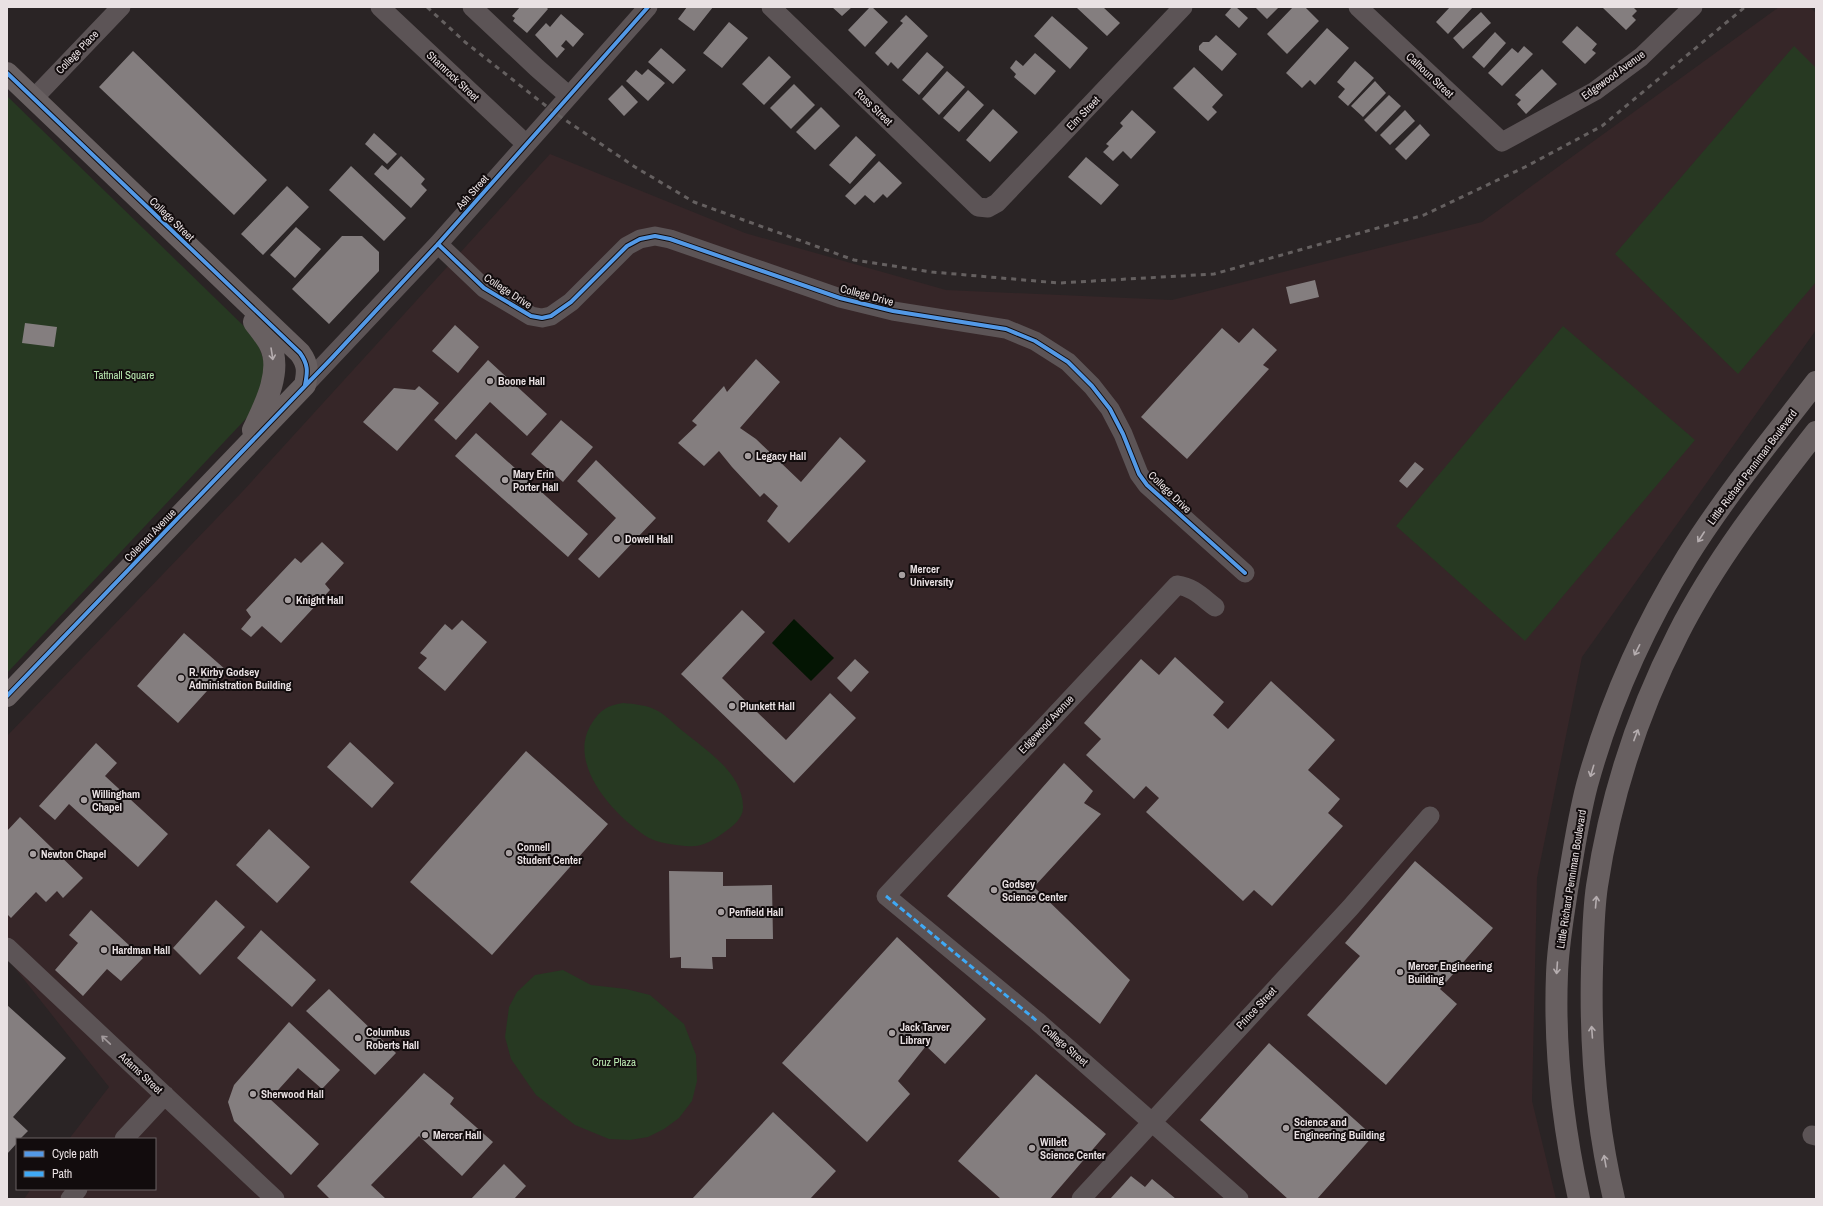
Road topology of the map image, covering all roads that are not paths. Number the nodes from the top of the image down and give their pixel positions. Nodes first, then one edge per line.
1 (121, 7) edge
2 (380, 7) edge
3 (472, 7) edge
4 (648, 7) edge
5 (771, 7) edge
6 (1183, 7) edge
7 (1358, 7) edge
8 (1693, 7) edge
9 (7, 73) edge
10 (569, 96) junction
11 (34, 98) junction
12 (1502, 142) joint
13 (526, 144) junction
14 (978, 207) joint
15 (438, 244) junction
16 (229, 287) junction
17 (1816, 382) edge
18 (305, 385) junction
19 (1816, 432) edge
20 (245, 449) junction
21 (1245, 573) dead end
22 (1215, 607) dead end
23 (7, 696) edge
24 (1430, 816) dead end
25 (886, 896) joint
26 (7, 947) edge
27 (165, 1095) junction
28 (1152, 1121) junction
29 (125, 1138) edge
30 (77, 1190) edge
31 (70, 1199) edge
32 (275, 1199) edge
33 (1081, 1199) edge
34 (1239, 1199) edge
35 (1579, 1199) edge
36 (1614, 1199) edge

1 - 11 street, College Place
2 - 13 street, Shamrock Street
3 - 10 street
4 - 10 street, Ash Street
5 - 14 street, Ross Street
6 - 14 street, Elm Street
7 - 12 street, Calhoun Street
8 - 12 street, Edgewood Avenue
9 - 11 street, College Street
10 - 13 street, Ash Street
11 - 16 street, College Street
13 - 15 street, Ash Street
15 - 18 street, Ash Street
15 - 21 street, College Drive
16 - 18 street, College Street
16 -> 20 street
17 -> 35 street, Little Richard Penniman Boulevard
18 - 20 street, Coleman Avenue
36 -> 19 street
20 - 23 street, Coleman Avenue
22 - 25 street, Edgewood Avenue
24 - 28 street, Prince Street
25 - 28 street, College Street
27 -> 26 street, Adams Street
27 - 29 street
27 - 32 street, Adams Street
28 - 33 street, Prince Street
28 - 34 street, College Street
30 - 31 street

